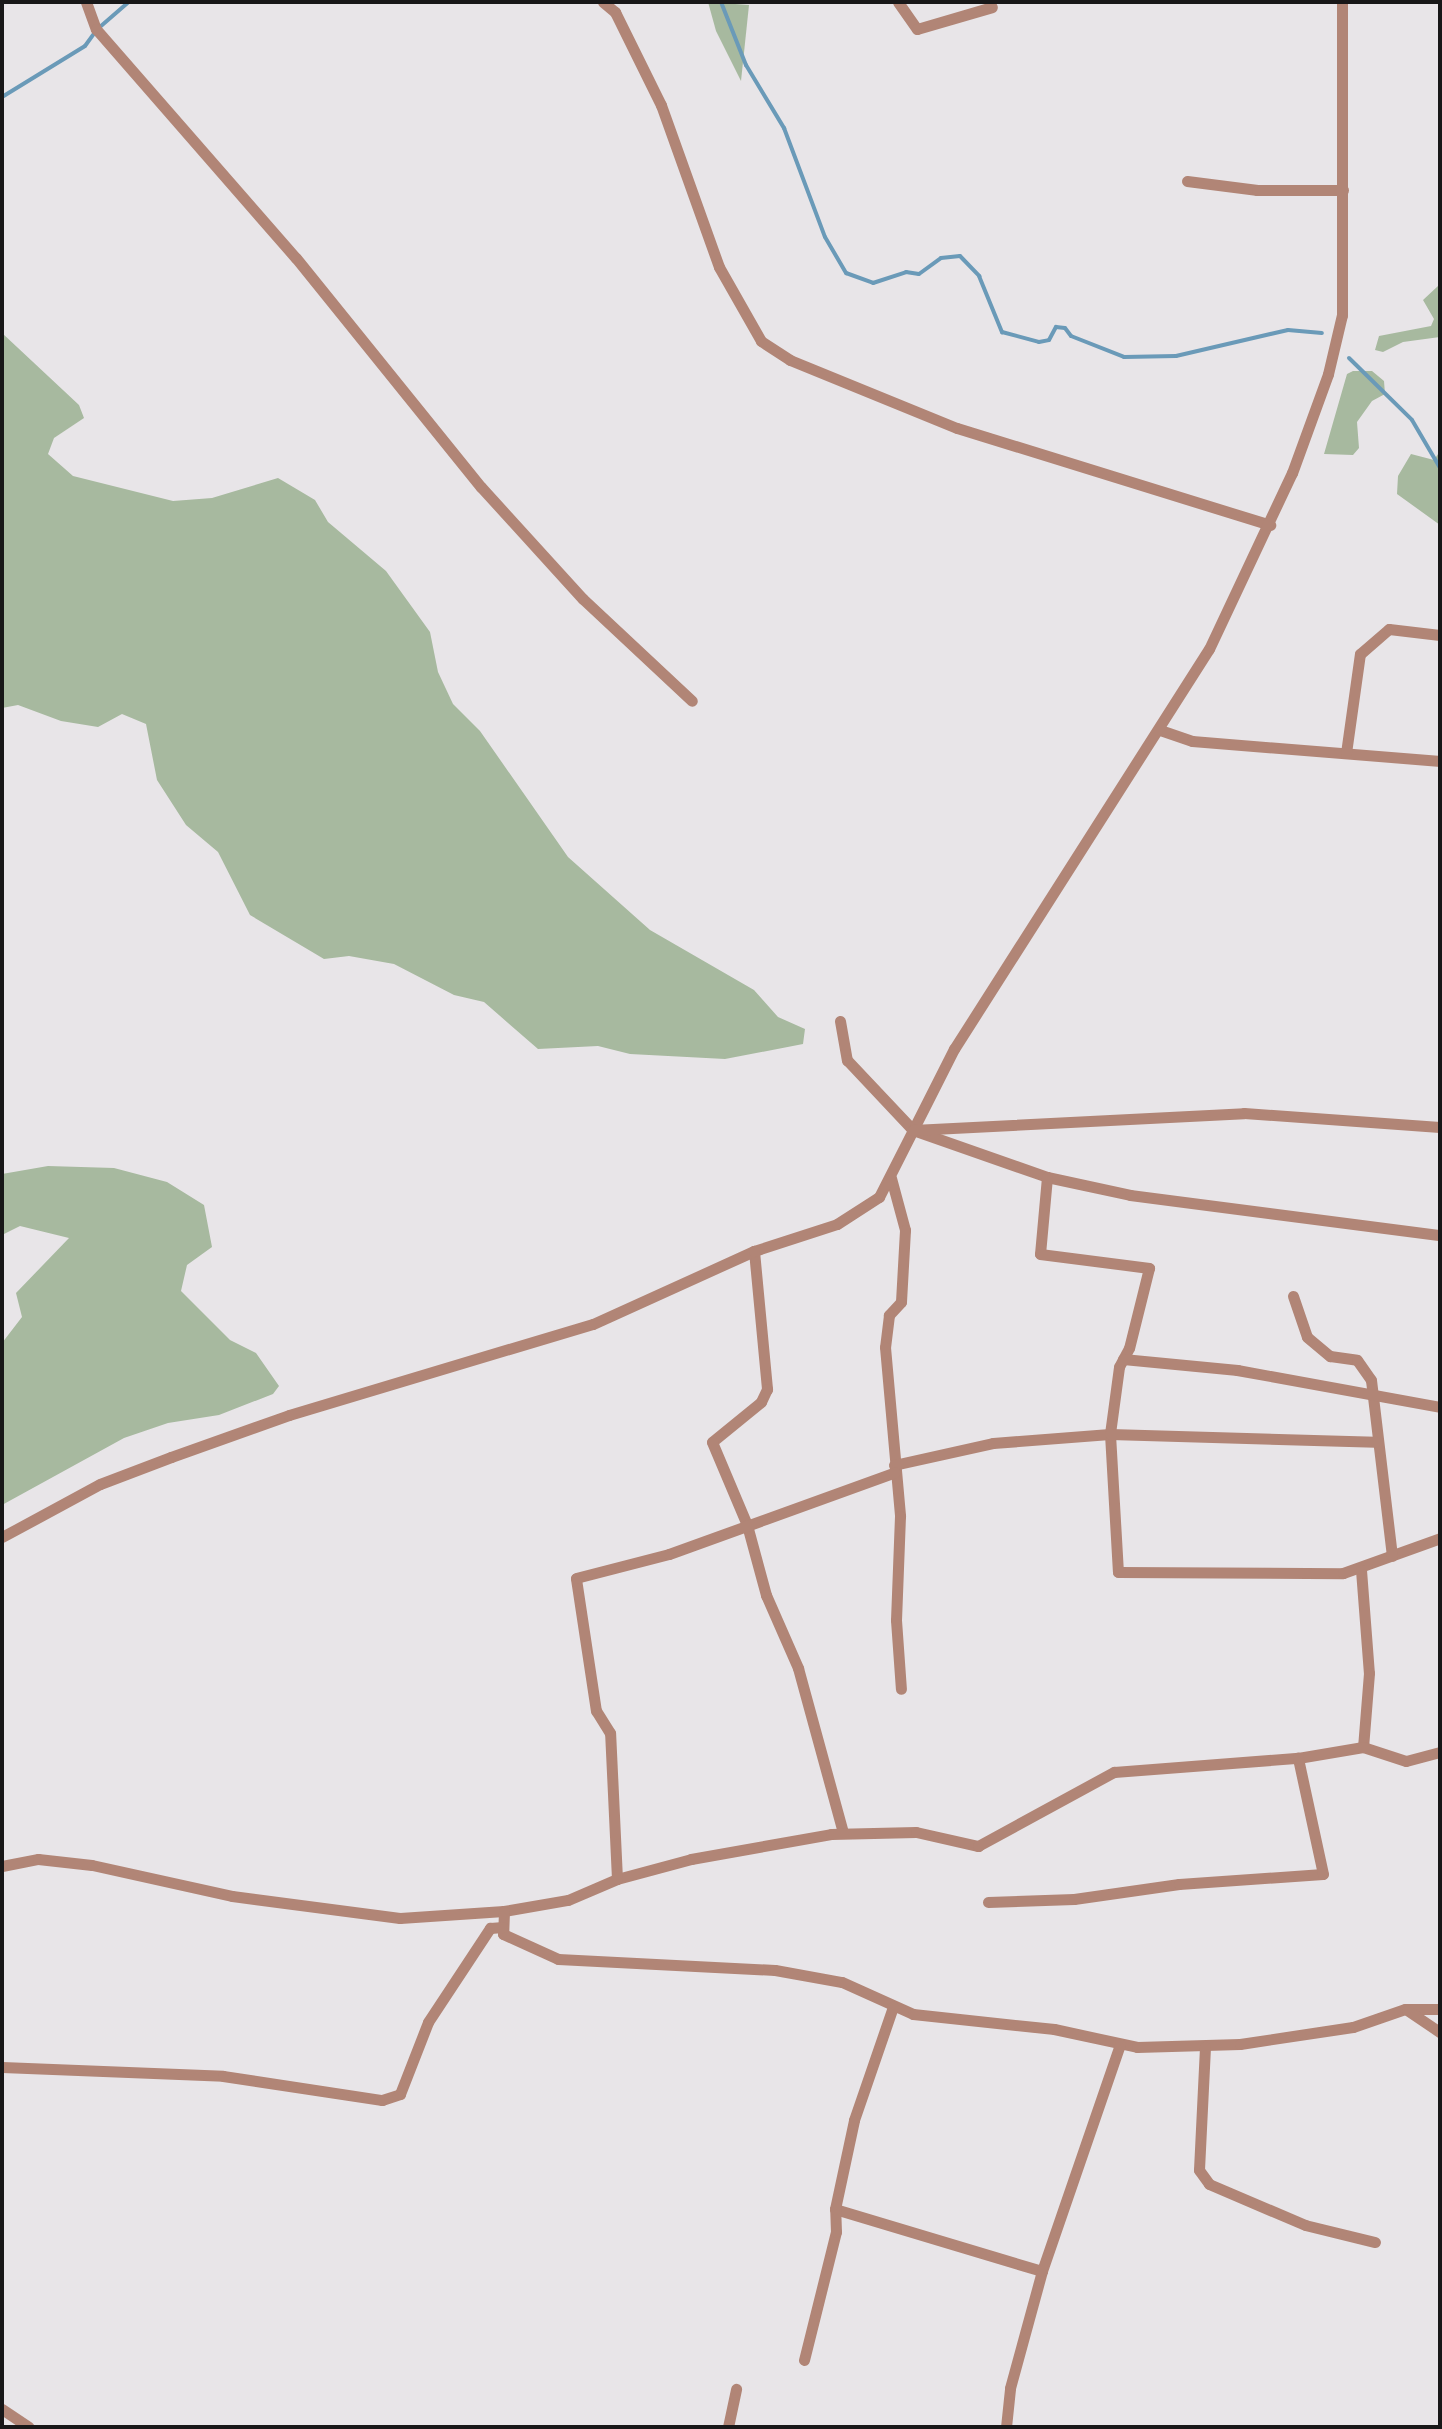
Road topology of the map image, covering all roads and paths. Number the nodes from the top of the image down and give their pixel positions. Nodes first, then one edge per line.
1 (86, 2) edge
2 (603, 2) edge
3 (898, 2) edge
4 (1342, 2) edge
5 (992, 7) dead end
6 (1187, 181) dead end
7 (1343, 190) junction
8 (1270, 525) junction
9 (1440, 635) edge
10 (692, 701) dead end
11 (1160, 730) junction
12 (1346, 753) junction
13 (1440, 761) edge
14 (840, 1021) dead end
15 (1440, 1127) edge
16 (913, 1130) junction
17 (1047, 1177) junction
18 (891, 1178) junction
19 (1440, 1235) edge
20 (754, 1251) junction
21 (1293, 1296) dead end
22 (1123, 1359) junction
23 (1373, 1395) junction
24 (1440, 1407) edge
25 (1110, 1434) junction
26 (1375, 1442) junction
27 (895, 1469) junction
28 (747, 1525) junction
29 (2, 1537) edge
30 (1440, 1538) edge
31 (1392, 1556) junction
32 (1361, 1570) junction
33 (901, 1689) dead end
34 (1363, 1747) junction
35 (1440, 1752) edge
36 (1298, 1758) junction
37 (843, 1832) junction
38 (2, 1866) edge
39 (617, 1879) junction
40 (988, 1902) dead end
41 (504, 1911) junction
42 (503, 1927) junction
43 (893, 2007) junction
44 (1405, 2009) junction
45 (1440, 2009) edge
46 (1440, 2032) edge
47 (1120, 2044) junction
48 (1205, 2047) junction
49 (2, 2067) edge
50 (835, 2209) junction
51 (1375, 2242) dead end
52 (1042, 2271) junction
53 (804, 2360) dead end
54 (736, 2389) dead end
55 (2, 2409) edge
56 (29, 2427) edge
57 (728, 2427) edge
58 (1006, 2427) edge

1 - 10 street
2 - 8 street
3 - 5 street
4 - 7 street
6 - 7 street
7 - 8 street
8 - 11 street
9 - 12 street
11 - 12 street
11 - 16 street
12 - 13 street
14 - 16 street
15 - 16 street
16 - 17 street
16 - 18 street
17 - 19 street
17 - 22 street
18 - 20 street
18 - 27 street
20 - 28 street
20 - 29 street
21 - 23 street
22 - 23 street
22 - 25 street
23 - 24 street
23 - 26 street
25 - 26 street
25 - 27 street
25 - 32 street
26 - 31 street
27 - 28 street
27 - 33 street
28 - 37 street
28 - 39 street
30 - 31 street
31 - 32 street
32 - 34 street
34 - 35 street
34 - 36 street
36 - 37 street
36 - 40 street
37 - 39 street
38 - 41 street
39 - 41 street
41 - 42 street
42 - 43 street
42 - 49 street
43 - 47 street
43 - 50 street
44 - 45 street
44 - 46 street
44 - 48 street
47 - 48 street
47 - 52 street
48 - 51 street
50 - 52 street
50 - 53 street
52 - 58 street
54 - 57 street
55 - 56 street

